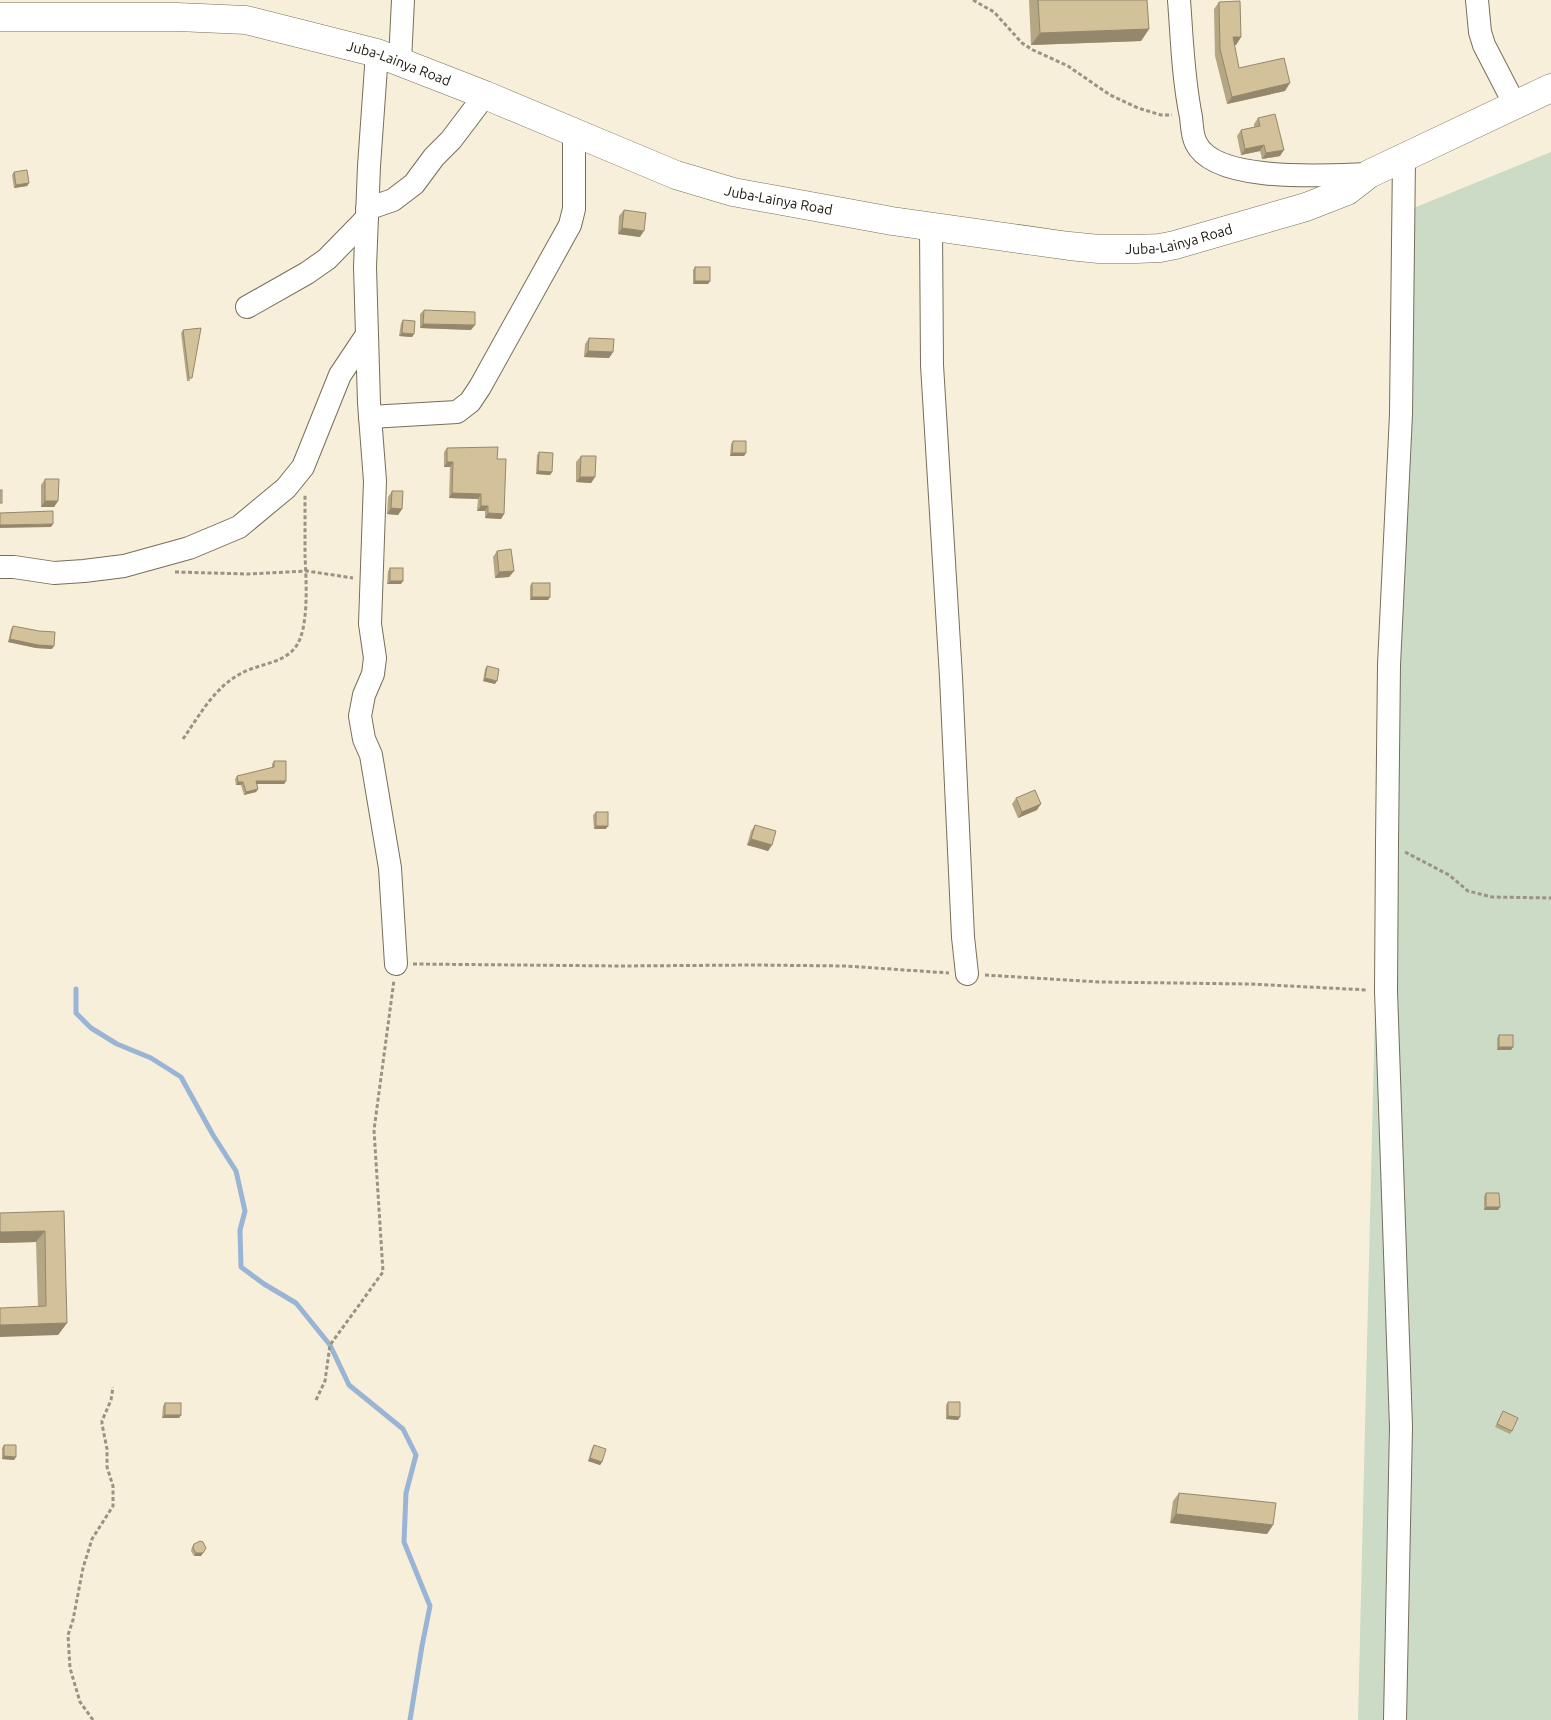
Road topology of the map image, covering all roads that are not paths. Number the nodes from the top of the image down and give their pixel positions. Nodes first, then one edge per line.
1 (403, 0) edge
2 (1179, 0) edge
3 (1477, 0) edge
4 (0, 17) edge
5 (388, 57) junction
6 (1551, 88) edge
7 (486, 96) junction
8 (1515, 105) junction
9 (574, 134) junction
10 (1404, 159) junction
11 (1369, 174) junction
12 (367, 213) junction
13 (931, 227) junction
14 (247, 307) dead end
15 (366, 336) junction
16 (370, 417) junction
17 (0, 567) edge
18 (396, 964) road end
19 (966, 974) road end
20 (1395, 1720) edge

1 - 5 street
2 - 11 street
3 - 8 street
4 - 5 main road, Juba-Lainya Road
5 - 7 main road, Juba-Lainya Road
5 - 12 street
6 - 8 main road, Juba-Lainya Road
7 - 9 main road, Juba-Lainya Road
7 - 12 street
8 - 10 main road, Juba-Lainya Road
9 - 13 main road, Juba-Lainya Road
9 - 16 street
10 - 11 main road, Juba-Lainya Road
10 - 20 street
11 - 13 main road, Juba-Lainya Road
12 - 14 street
12 - 15 street
13 - 19 street
15 - 16 street
15 - 17 street
16 - 18 street

